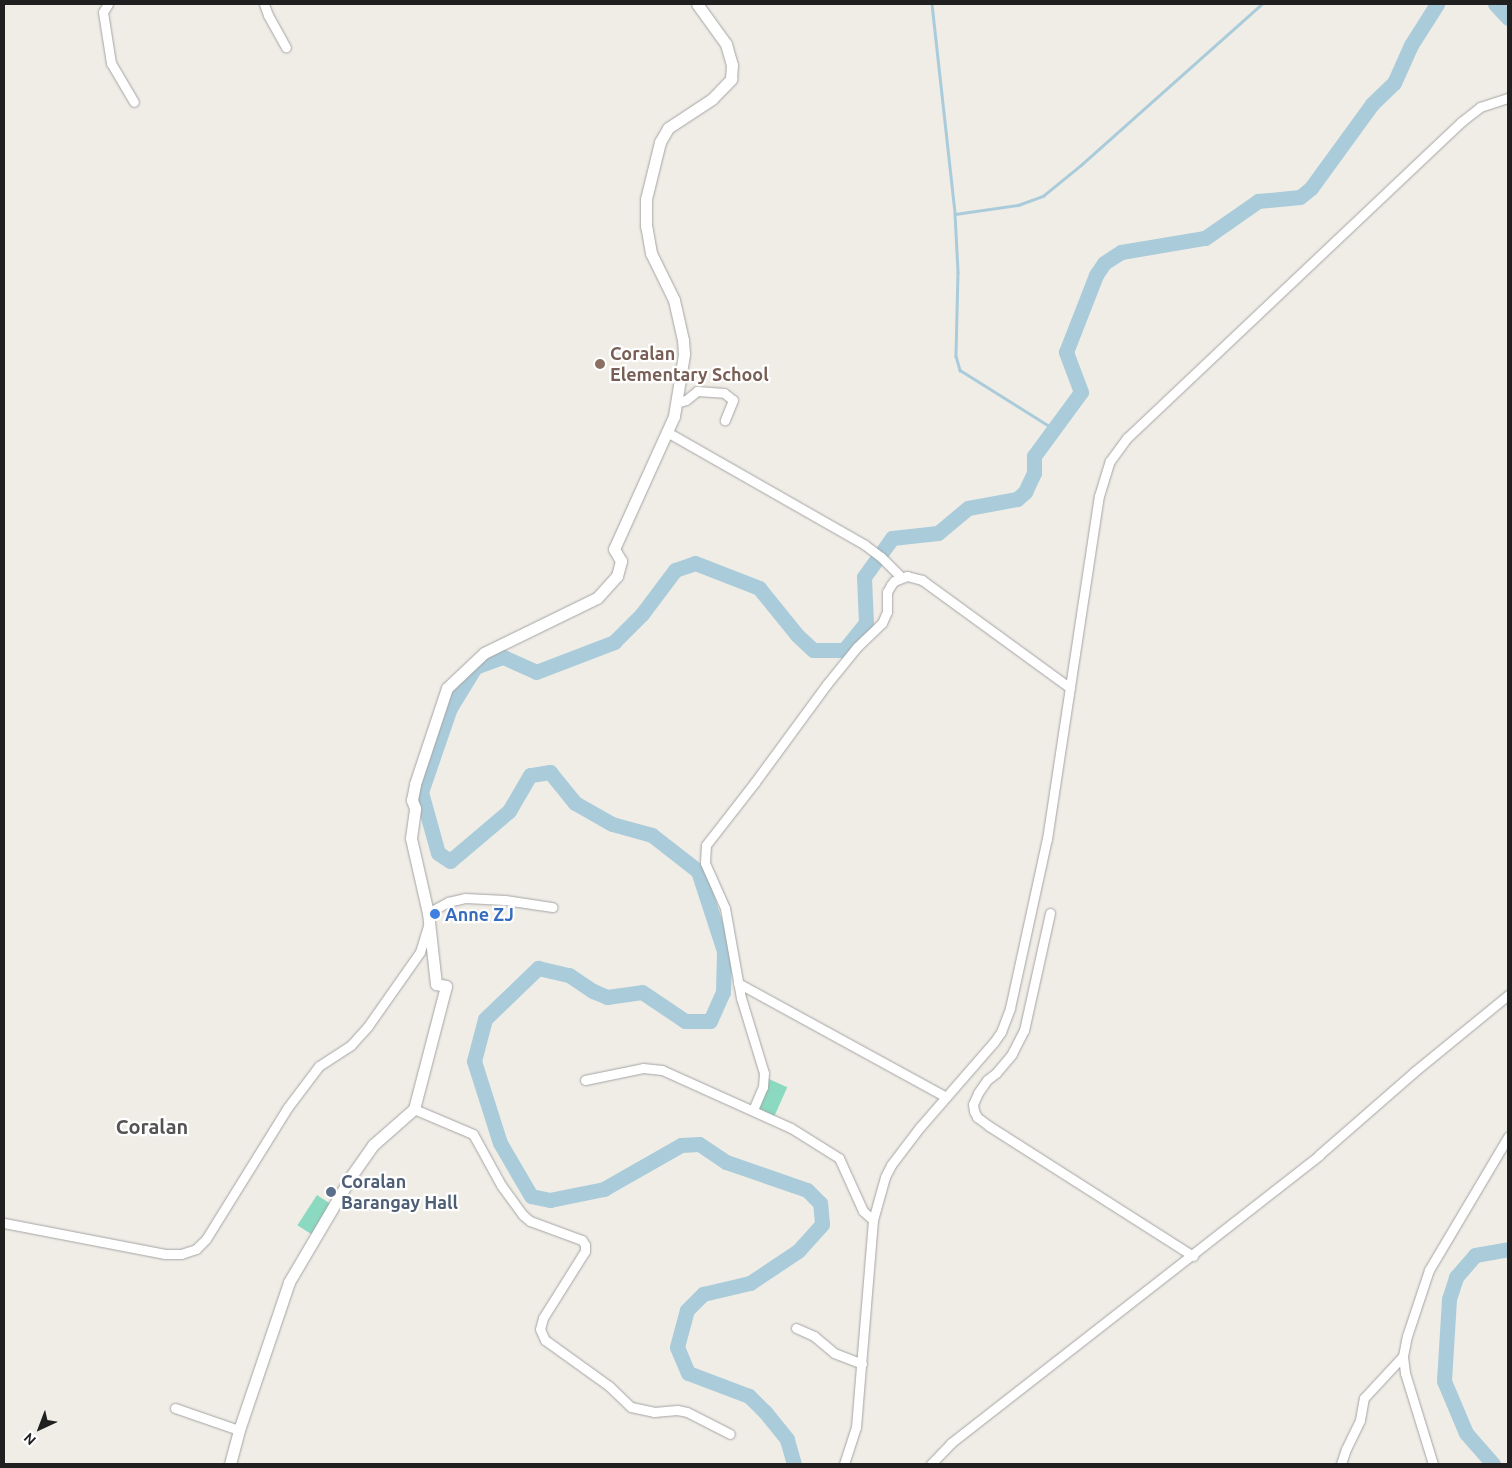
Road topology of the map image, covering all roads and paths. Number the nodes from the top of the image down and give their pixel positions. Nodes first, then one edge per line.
1 (108, 4) edge
2 (264, 4) edge
3 (697, 4) edge
4 (286, 47) dead end
5 (1508, 98) edge
6 (134, 102) dead end
7 (676, 402) junction
8 (725, 420) dead end
9 (668, 432) junction
10 (901, 577) junction
11 (1070, 688) junction
12 (552, 907) dead end
13 (1050, 913) dead end
14 (429, 916) junction
15 (738, 983) junction
16 (1508, 995) edge
17 (973, 1068) junction
18 (585, 1080) dead end
19 (987, 1080) junction
20 (946, 1097) junction
21 (414, 1109) junction
22 (753, 1110) junction
23 (1508, 1137) edge
24 (873, 1220) junction
25 (4, 1223) edge
26 (1193, 1256) junction
27 (796, 1328) dead end
28 (1403, 1356) junction
29 (862, 1364) junction
30 (175, 1408) dead end
31 (239, 1430) junction
32 (730, 1434) dead end
33 (230, 1464) edge
34 (844, 1464) edge
35 (931, 1464) edge
36 (1341, 1464) edge
37 (1434, 1464) edge

1 - 6 street
2 - 4 street
3 - 7 street
5 - 11 street
7 - 8 street
7 - 9 street
9 - 10 street
9 - 14 street
10 - 11 street
10 - 15 street
11 - 17 street
12 - 14 street
13 - 19 street
14 - 21 street
14 - 25 street
15 - 20 street
15 - 22 street
16 - 26 street
17 - 19 street
17 - 20 street
18 - 22 street
19 - 26 street
20 - 24 street
21 - 31 street
21 - 32 street
22 - 24 street
23 - 28 street
24 - 29 street
26 - 35 street
27 - 29 street
28 - 36 street
28 - 37 street
29 - 34 street
30 - 31 street
31 - 33 street

